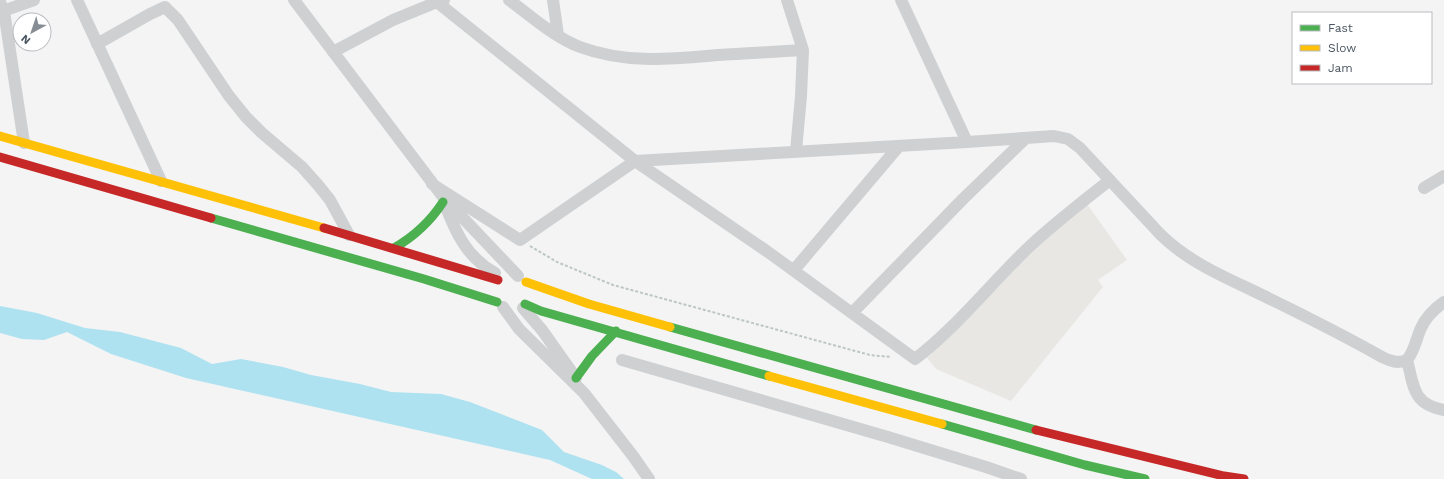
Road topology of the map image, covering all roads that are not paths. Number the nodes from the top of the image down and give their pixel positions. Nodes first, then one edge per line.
1 (34, 0) edge
2 (77, 0) edge
3 (294, 0) edge
4 (509, 0) edge
5 (553, 0) edge
6 (787, 0) edge
7 (901, 0) edge
8 (440, 1) edge
9 (2, 8) edge
10 (558, 35) junction
11 (98, 44) junction
12 (802, 50) junction
13 (332, 52) junction
14 (0, 136) edge
15 (1026, 138) junction
16 (967, 142) junction
17 (24, 143) junction
18 (899, 146) junction
19 (796, 151) junction
20 (0, 157) edge
21 (635, 161) junction
22 (1444, 176) edge
23 (1110, 180) junction
24 (161, 181) junction
25 (432, 184) junction
26 (1424, 188) dead end
27 (443, 199) junction
28 (349, 235) junction
29 (394, 248) junction
30 (794, 270) junction
31 (500, 278) junction
32 (522, 279) junction
33 (526, 300) junction
34 (1444, 302) edge
35 (500, 305) junction
36 (852, 313) junction
37 (616, 332) junction
38 (622, 360) dead end
39 (1407, 360) junction
40 (576, 378) junction
41 (584, 393) junction
42 (1444, 410) edge
43 (649, 479) edge
44 (1021, 479) edge
45 (1145, 479) edge
46 (1244, 479) edge

1 - 9 street
2 - 11 street
3 - 13 street
4 - 10 street
5 - 10 street
6 - 12 street
7 - 16 street
8 - 13 street
8 - 21 street
9 - 17 street
10 - 12 street
11 - 24 street
11 - 28 street
12 - 19 street
13 - 25 street
14 - 17 main road
15 - 16 street
15 - 23 street
15 - 36 street
16 - 18 street
17 - 24 main road
18 - 19 street
18 - 30 street
19 - 21 street
20 - 35 main road
21 - 25 street
21 - 30 street
22 - 26 street
23 - 36 street
23 - 39 street
24 - 28 main road
25 - 27 street
27 - 29 main road
27 - 31 street
27 - 32 street
28 - 29 main road
29 - 31 main road
30 - 36 street
31 - 32 main road
31 - 35 main road
32 - 33 main road
32 - 46 main road
33 - 35 main road
33 - 37 main road
33 - 40 street
34 - 39 street
35 - 41 street
37 - 40 main road
37 - 45 main road
38 - 44 street
39 - 42 street
40 - 41 street
41 - 43 street

